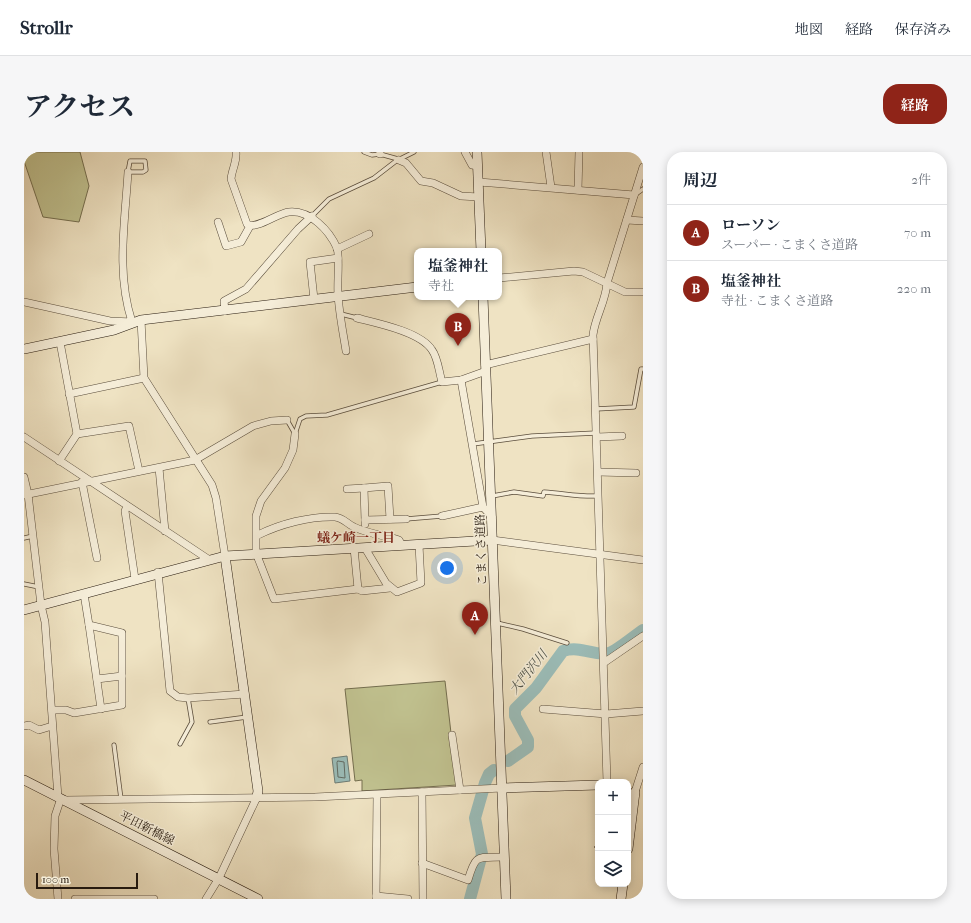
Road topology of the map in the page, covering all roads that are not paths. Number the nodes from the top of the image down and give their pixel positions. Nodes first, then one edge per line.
1 (236, 152) edge
2 (364, 152) edge
3 (414, 152) edge
4 (465, 152) edge
5 (477, 152) edge
6 (546, 152) edge
7 (578, 152) edge
8 (380, 153) edge
9 (399, 160) junction
10 (478, 166) junction
11 (643, 166) edge
12 (128, 172) junction
13 (479, 182) junction
14 (551, 188) junction
15 (643, 189) edge
16 (578, 190) junction
17 (634, 195) junction
18 (479, 196) junction
19 (312, 216) junction
20 (627, 220) junction
21 (218, 222) dead end
22 (643, 222) edge
23 (250, 226) junction
24 (369, 234) dead end
25 (481, 248) edge
26 (338, 249) junction
27 (338, 258) junction
28 (502, 278) edge
29 (607, 283) junction
30 (414, 287) edge
31 (643, 292) edge
32 (338, 296) junction
33 (314, 299) junction
34 (483, 300) edge
35 (24, 302) edge
36 (225, 311) junction
37 (341, 314) junction
38 (357, 318) joint
39 (137, 321) junction
40 (593, 339) junction
41 (60, 342) junction
42 (24, 349) edge
43 (346, 351) dead end
44 (486, 368) junction
45 (643, 369) edge
46 (144, 378) junction
47 (461, 380) junction
48 (442, 382) junction
49 (69, 394) junction
50 (596, 409) junction
51 (287, 420) joint
52 (77, 434) junction
53 (295, 434) junction
54 (597, 435) junction
55 (622, 436) dead end
56 (24, 437) edge
57 (488, 442) junction
58 (473, 444) junction
59 (195, 460) junction
60 (59, 461) junction
61 (159, 468) junction
62 (139, 471) junction
63 (598, 472) junction
64 (636, 472) dead end
65 (24, 478) edge
66 (86, 482) junction
67 (364, 488) junction
68 (347, 489) dead end
69 (26, 495) edge
70 (491, 496) junction
71 (599, 496) junction
72 (127, 506) junction
73 (483, 508) junction
74 (442, 516) joint
75 (492, 517) junction
76 (390, 519) junction
77 (406, 519) joint
78 (365, 520) junction
79 (364, 530) junction
80 (165, 531) junction
81 (258, 535) junction
82 (33, 536) junction
83 (24, 538) edge
84 (492, 540) junction
85 (402, 545) junction
86 (419, 545) junction
87 (354, 548) junction
88 (365, 548) junction
89 (256, 553) junction
90 (601, 554) junction
91 (225, 556) junction
92 (97, 558) dead end
93 (208, 559) junction
94 (643, 560) edge
95 (158, 572) junction
96 (136, 579) junction
97 (24, 584) edge
98 (40, 588) junction
99 (390, 588) junction
100 (358, 589) junction
101 (84, 594) junction
102 (41, 605) junction
103 (24, 610) edge
104 (496, 623) junction
105 (89, 625) junction
106 (643, 636) edge
107 (567, 643) dead end
108 (605, 656) junction
109 (122, 676) junction
110 (97, 679) junction
111 (245, 694) junction
112 (188, 698) junction
113 (101, 709) junction
114 (543, 709) dead end
115 (52, 710) junction
116 (643, 711) edge
117 (606, 714) junction
118 (248, 717) junction
119 (210, 722) dead end
120 (24, 726) edge
121 (52, 726) junction
122 (452, 736) dead end
123 (180, 744) dead end
124 (114, 745) dead end
125 (643, 767) edge
126 (608, 779) edge
127 (24, 780) edge
128 (595, 785) edge
129 (502, 788) junction
130 (460, 790) junction
131 (422, 792) junction
132 (635, 792) edge
133 (376, 795) junction
134 (257, 797) junction
135 (61, 798) junction
136 (121, 799) junction
137 (631, 825) edge
138 (504, 857) junction
139 (422, 863) junction
140 (218, 878) junction
141 (623, 887) edge
142 (376, 898) edge
143 (58, 899) edge
144 (75, 899) edge
145 (154, 899) edge
146 (206, 899) edge
147 (258, 899) edge
148 (408, 899) edge
149 (424, 899) edge
150 (506, 899) edge
151 (621, 899) edge

1 - 23 street
2 - 8 lane
3 - 9 lane
4 - 10 street
5 - 10 street
6 - 14 street
7 - 16 street
8 - 9 lane
9 - 18 street
9 - 19 lane
10 - 13 street
11 - 17 street
12 - 12 lane
12 - 39 street
13 - 14 street
13 - 18 street
14 - 16 street
15 - 17 lane
16 - 17 street
17 - 20 street
18 - 25 street
19 - 23 street
19 - 26 street
19 - 36 street
20 - 22 street
20 - 29 street
21 - 23 street
24 - 26 street
26 - 27 street
27 - 32 street
27 - 33 street
28 - 29 street
29 - 31 street
29 - 40 street
30 - 32 street
32 - 33 street
32 - 37 street
33 - 36 street
34 - 44 street, こまくさ道路
35 - 39 street
36 - 39 street
37 - 38 lane
37 - 43 street
38 - 48 street
39 - 41 street
39 - 46 street
40 - 44 street
40 - 50 street
41 - 42 street
41 - 49 street
44 - 47 street
44 - 57 street, こまくさ道路
45 - 50 lane
46 - 49 street
46 - 59 street
47 - 48 street
47 - 58 street
48 - 53 lane
49 - 52 street
50 - 54 street
51 - 53 lane
51 - 59 street
52 - 60 street
52 - 62 street
53 - 81 street
54 - 55 street
54 - 57 lane
54 - 63 street
56 - 60 street
57 - 58 lane
57 - 70 street, こまくさ道路
58 - 73 street
59 - 61 street
59 - 91 street
60 - 66 street
61 - 62 street
61 - 80 street
62 - 66 street
63 - 64 street
63 - 71 street
65 - 69 street
66 - 69 street
66 - 72 street
66 - 92 street
67 - 68 street
67 - 76 street
67 - 78 street
69 - 82 street
70 - 71 lane
70 - 75 street, こまくさ道路
71 - 90 street
72 - 80 street
72 - 96 street
73 - 74 street
73 - 75 street
74 - 77 lane
75 - 84 street, こまくさ道路
76 - 77 street
76 - 78 street
78 - 79 street
79 - 81 street
79 - 85 street
80 - 93 street
81 - 89 street
82 - 83 lane
82 - 98 street
84 - 86 street
84 - 90 street
84 - 104 street, こまくさ道路
85 - 86 street
85 - 88 street
86 - 99 street
87 - 88 street
87 - 89 street
87 - 100 street
88 - 99 street
89 - 91 street
89 - 100 street
90 - 94 street
90 - 108 street
91 - 93 street
91 - 111 street
93 - 95 street
95 - 96 street
95 - 112 street
96 - 101 street
97 - 98 lane
98 - 102 street
99 - 100 street
101 - 102 street
101 - 105 street
102 - 103 street
102 - 115 street
104 - 107 lane
104 - 129 street, こまくさ道路
105 - 109 street
105 - 110 street
106 - 108 street
108 - 117 street
109 - 110 street
109 - 113 street
110 - 113 street
111 - 112 street
111 - 118 street
112 - 123 lane
113 - 115 street
114 - 117 street
115 - 121 street
116 - 117 street
117 - 126 street
118 - 119 lane
118 - 134 street
120 - 121 street
121 - 135 street
122 - 130 street
124 - 136 lane
125 - 132 street
127 - 135 street, 平田新橋線
128 - 129 street
129 - 130 street
129 - 138 street, こまくさ道路
130 - 131 street
131 - 133 street
131 - 139 street
132 - 137 street
133 - 134 street
133 - 142 street
134 - 136 street
134 - 140 street
135 - 136 street
135 - 140 street, 平田新橋線
135 - 143 street
138 - 139 street
138 - 150 street, こまくさ道路
139 - 149 street
140 - 146 street
140 - 147 street, 平田新橋線
141 - 151 street
142 - 148 street
144 - 145 street

